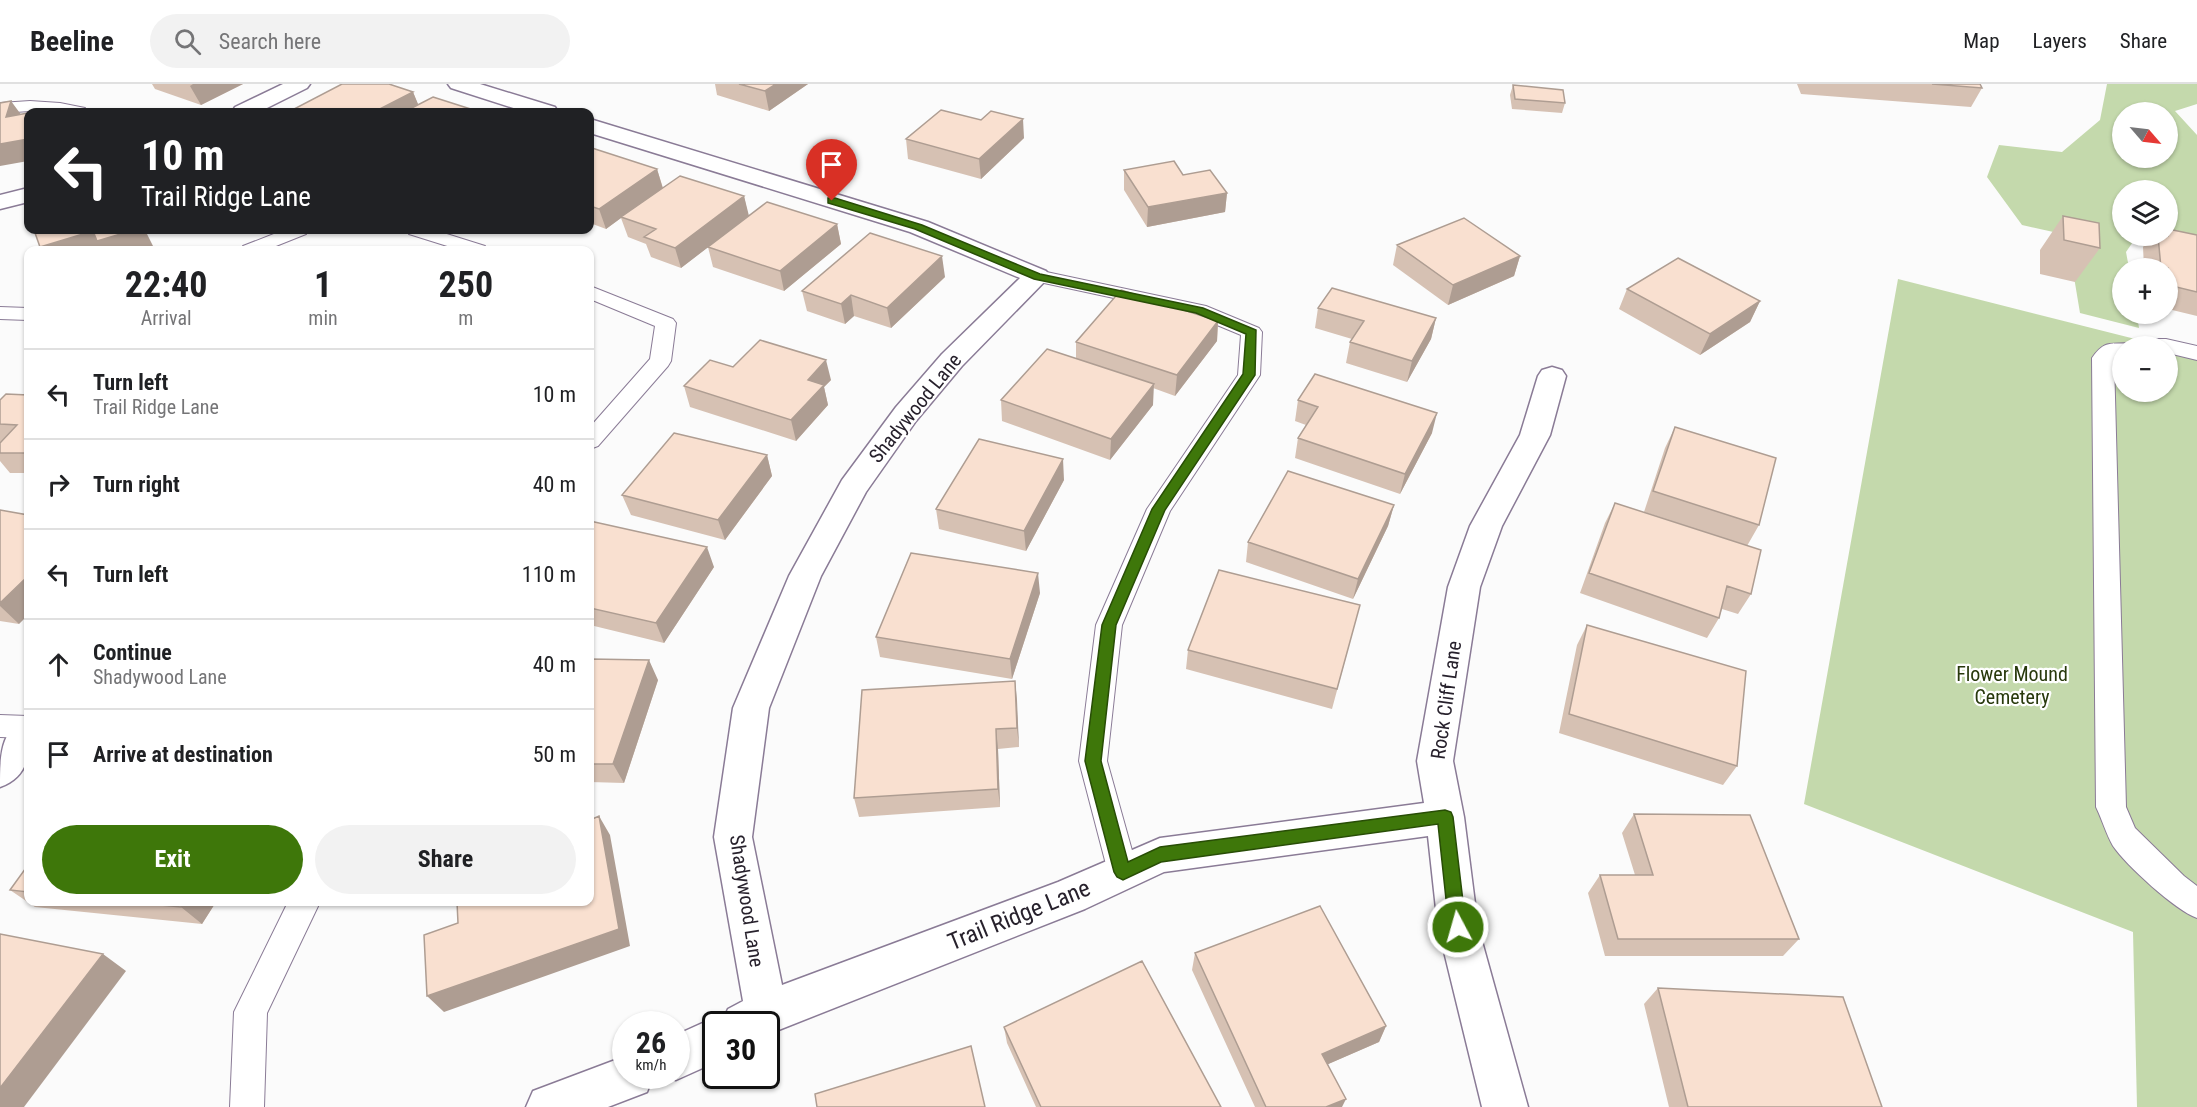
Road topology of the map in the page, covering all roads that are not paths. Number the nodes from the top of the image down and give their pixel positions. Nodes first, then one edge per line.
1 (300, 84) edge
2 (458, 84) edge
3 (0, 108) edge
4 (66, 108) edge
5 (251, 108) edge
6 (534, 108) edge
7 (594, 127) edge
8 (24, 196) edge
9 (0, 202) edge
10 (289, 234) edge
11 (428, 234) edge
12 (259, 246) edge
13 (466, 246) edge
14 (1037, 276) junction
15 (594, 294) edge
16 (0, 313) edge
17 (24, 314) edge
18 (2178, 349) edge
19 (2112, 350) edge
20 (2197, 353) edge
21 (1552, 376) dead end
22 (594, 436) edge
23 (0, 726) edge
24 (24, 727) edge
25 (24, 738) edge
26 (0, 771) edge
27 (1445, 817) junction
28 (1123, 872) junction
29 (2197, 904) edge
30 (302, 906) edge
31 (753, 1011) edge
32 (772, 1011) edge
33 (612, 1083) edge
34 (247, 1107) edge
35 (549, 1107) edge
36 (1505, 1107) edge

1 - 5 street
2 - 6 street
3 - 4 lane
7 - 14 street
8 - 9 street
10 - 12 lane
11 - 13 lane
14 - 28 lane
14 - 31 street, Shadywood Lane
15 - 22 lane
16 - 17 lane
18 - 20 lane
19 - 29 lane
21 - 27 street, Rock Cliff Lane
23 - 24 lane
25 - 26 street
27 - 28 street, Trail Ridge Lane
27 - 36 street, Rock Cliff Lane
28 - 32 street, Trail Ridge Lane
30 - 34 lane
33 - 35 street

